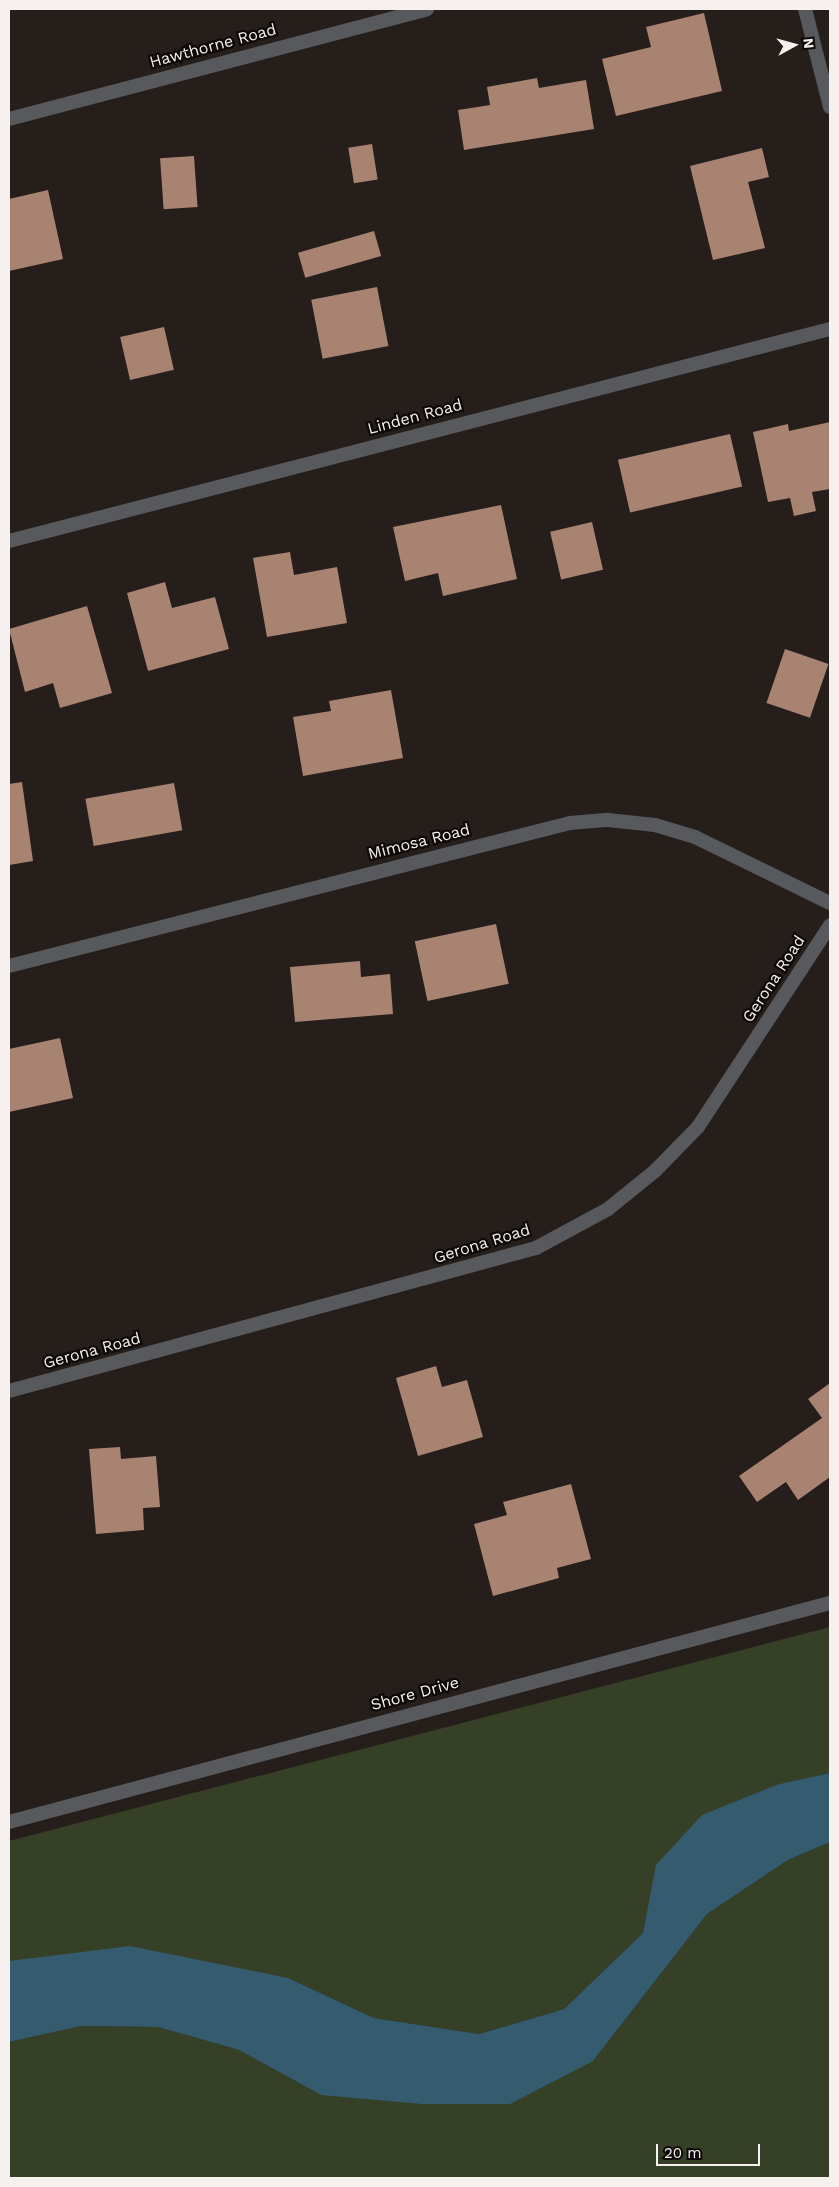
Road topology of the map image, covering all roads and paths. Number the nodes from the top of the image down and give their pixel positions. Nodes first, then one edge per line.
1 (427, 9) edge
2 (804, 9) edge
3 (830, 107) edge
4 (9, 118) edge
5 (830, 329) edge
6 (9, 541) edge
7 (830, 903) edge
8 (830, 925) edge
9 (9, 966) edge
10 (9, 1391) edge
11 (830, 1603) edge
12 (9, 1822) edge

1 - 4 street, Hawthorne Road
2 - 3 street
5 - 6 street, Linden Road
7 - 9 street, Mimosa Road
8 - 10 street, Gerona Road
11 - 12 street, Shore Drive

